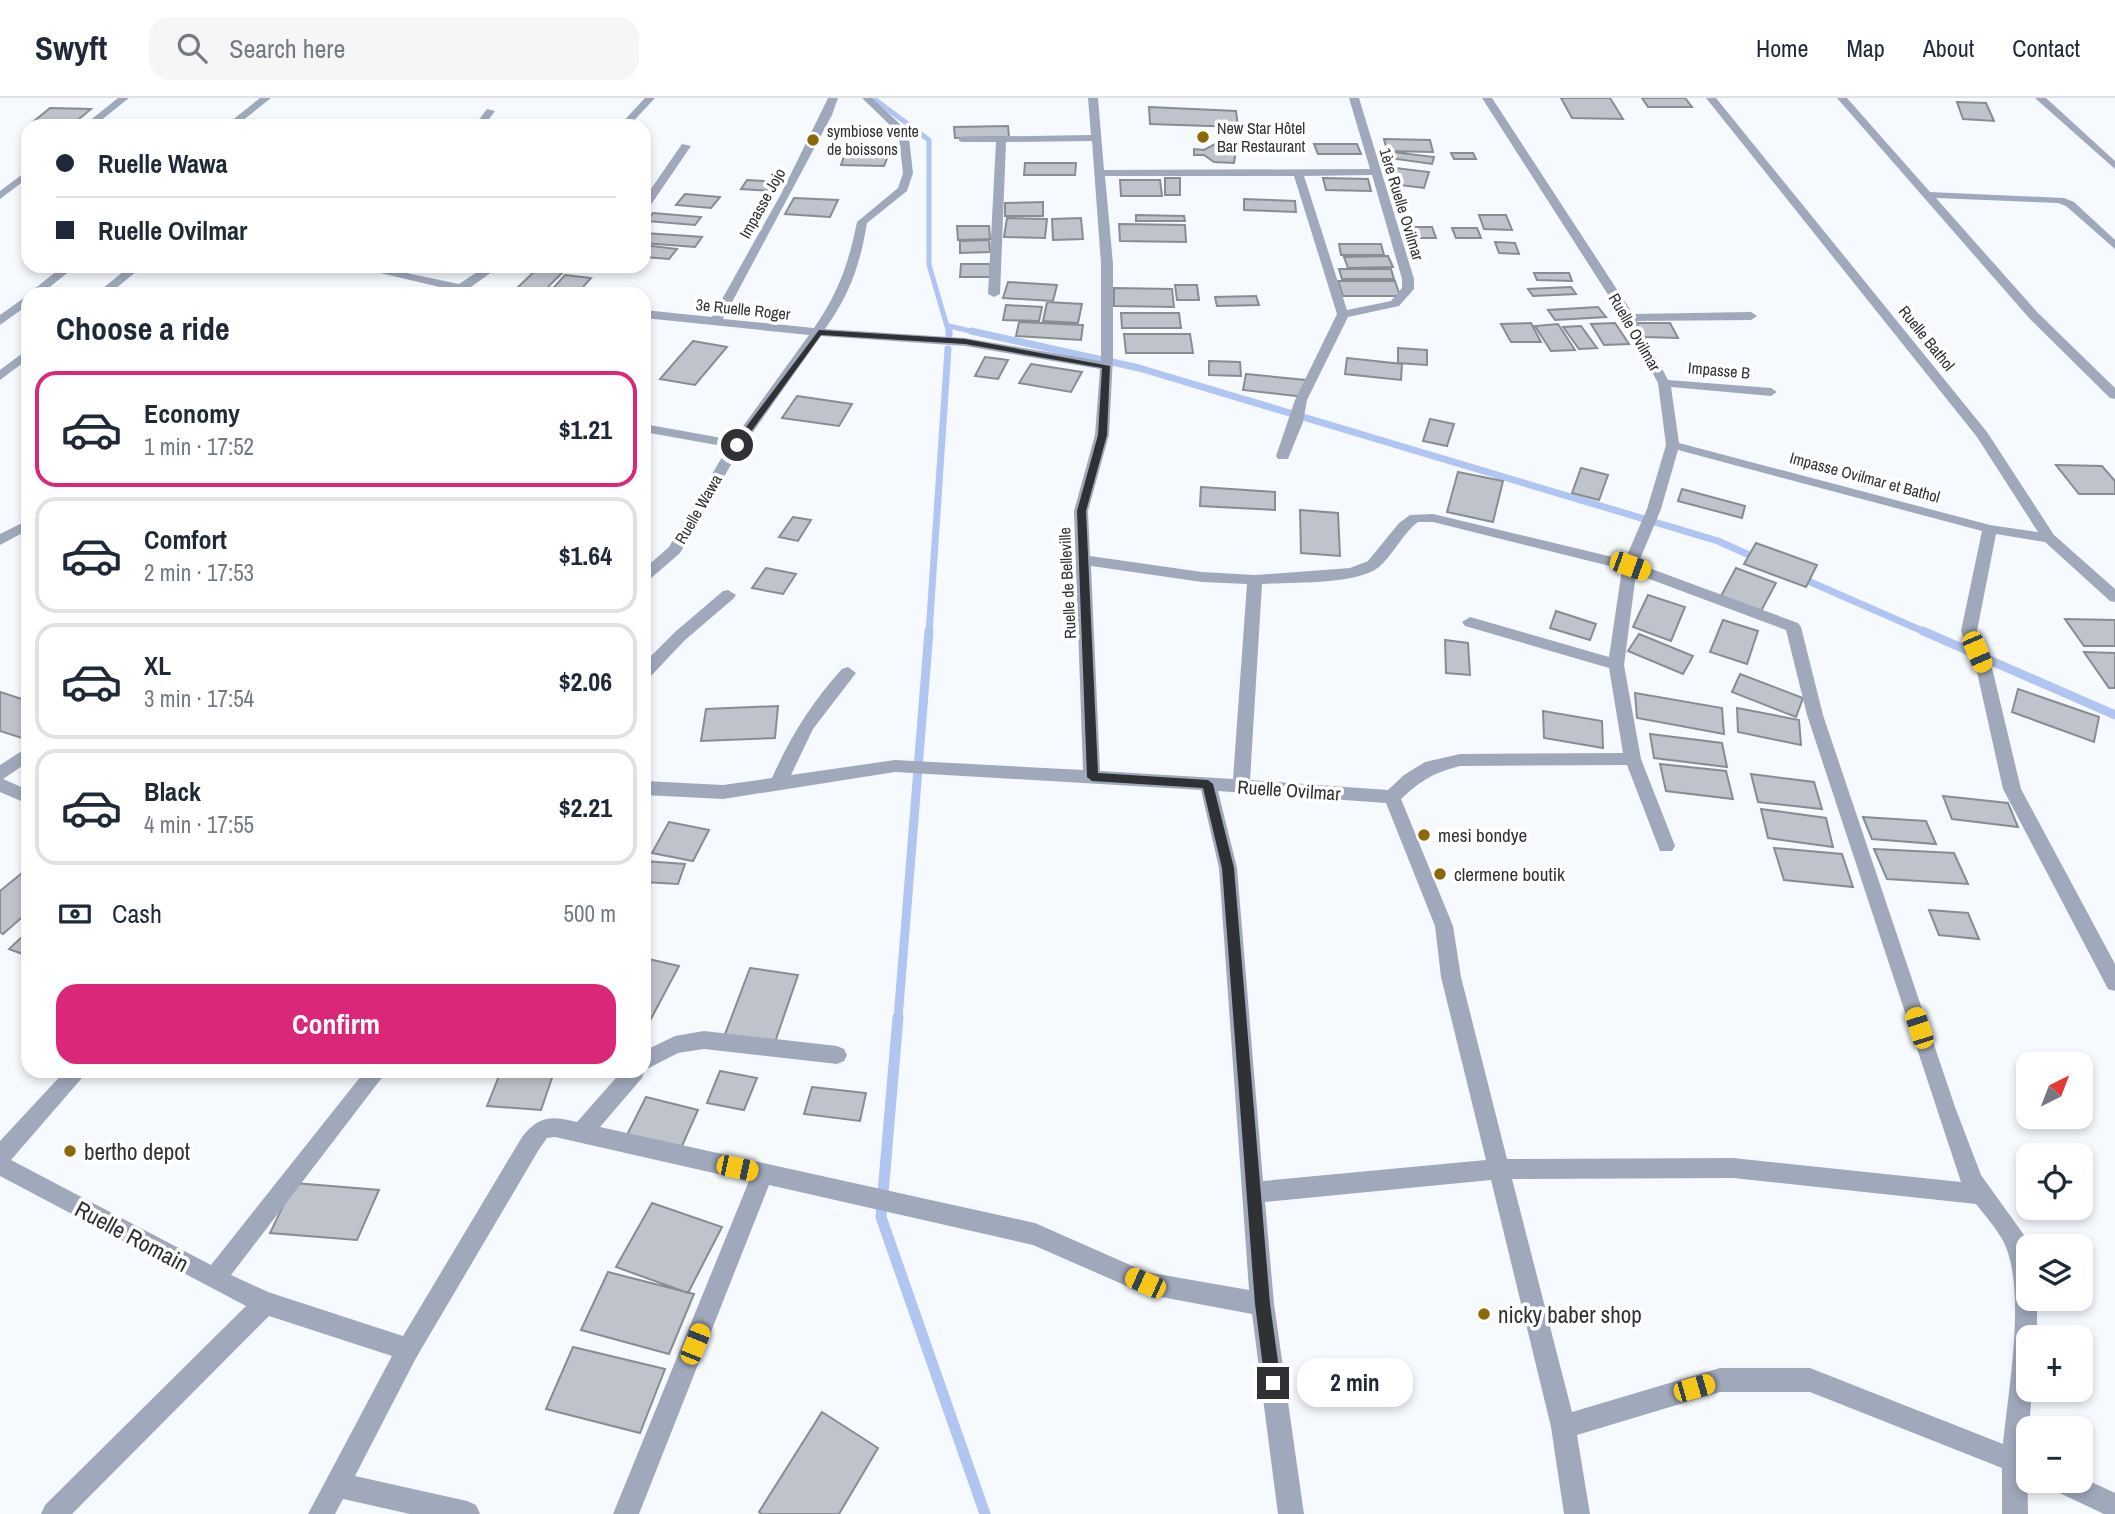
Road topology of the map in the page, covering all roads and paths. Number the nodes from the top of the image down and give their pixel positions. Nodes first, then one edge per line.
1 (124, 98) edge
2 (266, 98) edge
3 (650, 98) edge
4 (832, 98) edge
5 (867, 98) edge
6 (1093, 98) edge
7 (1354, 98) edge
8 (1487, 98) edge
9 (1711, 98) edge
10 (1842, 98) edge
11 (2040, 98) edge
12 (490, 111) dead end
13 (97, 119) edge
14 (239, 119) edge
15 (484, 119) edge
16 (630, 119) edge
17 (1096, 138) junction
18 (962, 139) dead end
19 (1001, 139) junction
20 (686, 146) dead end
21 (2115, 166) edge
22 (1376, 172) junction
23 (1099, 173) junction
24 (1298, 173) junction
25 (21, 179) edge
26 (1927, 195) junction
27 (0, 197) edge
28 (651, 197) edge
29 (2115, 246) edge
30 (61, 273) edge
31 (128, 273) edge
32 (385, 273) edge
33 (483, 273) edge
34 (43, 287) edge
35 (111, 287) edge
36 (440, 287) edge
37 (462, 287) edge
38 (994, 294) dead end
39 (21, 304) edge
40 (1343, 314) junction
41 (651, 315) edge
42 (1751, 316) dead end
43 (1629, 318) junction
44 (0, 321) edge
45 (715, 322) junction
46 (819, 332) junction
47 (21, 359) edge
48 (1106, 362) junction
49 (0, 376) edge
50 (1664, 383) junction
51 (1771, 392) dead end
52 (2115, 395) edge
53 (651, 429) edge
54 (737, 445) junction
55 (1673, 445) junction
56 (1283, 456) dead end
57 (21, 528) edge
58 (1990, 529) junction
59 (2049, 538) junction
60 (0, 540) edge
61 (1085, 560) junction
62 (1630, 566) junction
63 (651, 571) edge
64 (1255, 580) junction
65 (728, 595) dead end
66 (2115, 597) edge
67 (1470, 622) dead end
68 (1616, 665) junction
69 (651, 666) edge
70 (848, 673) dead end
71 (21, 758) edge
72 (1633, 759) junction
73 (0, 774) edge
74 (1092, 777) junction
75 (1208, 784) junction
76 (0, 785) edge
77 (778, 785) junction
78 (1241, 786) junction
79 (651, 788) edge
80 (21, 794) edge
81 (1392, 797) junction
82 (1666, 846) dead end
83 (2115, 983) edge
84 (837, 1055) dead end
85 (651, 1057) edge
86 (72, 1078) edge
87 (372, 1078) edge
88 (629, 1078) edge
89 (581, 1133) junction
90 (0, 1156) edge
91 (0, 1165) edge
92 (1499, 1169) junction
93 (763, 1174) junction
94 (1253, 1193) junction
95 (1980, 1194) junction
96 (214, 1279) junction
97 (265, 1303) junction
98 (1262, 1304) junction
99 (408, 1350) junction
100 (2023, 1416) edge
101 (1563, 1427) junction
102 (2016, 1460) edge
103 (337, 1485) junction
104 (2017, 1493) edge
105 (2088, 1493) edge
106 (2115, 1506) edge
107 (54, 1514) edge
108 (321, 1514) edge
109 (467, 1514) edge
110 (626, 1514) edge
111 (1291, 1514) edge
112 (1577, 1514) edge
113 (2015, 1514) edge

1 - 13 street
2 - 14 street
3 - 16 street
4 - 45 street, Impasse Jojo
5 - 46 street, Ruelle Wawa
6 - 17 street, Ruelle de Belleville
7 - 22 street, 1ère Ruelle Ovilmar
8 - 43 street, Ruelle Ovilmar
9 - 59 street, Ruelle Bathol
10 - 26 street
11 - 21 street
12 - 15 street
17 - 19 street
17 - 23 street, Ruelle de Belleville
18 - 19 street
19 - 38 street
20 - 28 street
22 - 24 street
22 - 40 street, 1ère Ruelle Ovilmar
23 - 24 street
23 - 48 street, Ruelle de Belleville
24 - 40 street
25 - 27 street
26 - 29 street
26 - 52 street
30 - 34 street
31 - 35 street
32 - 36 street
33 - 37 street
39 - 44 street
40 - 56 street
41 - 45 street, 3e Ruelle Roger
42 - 43 street
43 - 50 street, Ruelle Ovilmar
45 - 46 street, 3e Ruelle Roger
46 - 48 street, 3e Ruelle Roger
46 - 54 street, Ruelle Wawa
47 - 49 street
48 - 61 street, Ruelle de Belleville
50 - 51 street, Impasse B
50 - 55 street, Ruelle Ovilmar
53 - 54 street
54 - 63 street, Ruelle Wawa
55 - 58 street, Impasse Ovilmar et Bathol
55 - 62 street, Ruelle Ovilmar
57 - 60 street
58 - 59 street, Impasse Ovilmar et Bathol
58 - 83 street
59 - 66 street, Ruelle Bathol
61 - 64 street
61 - 74 street, Ruelle de Belleville
62 - 64 street
62 - 68 street, Ruelle Ovilmar
62 - 95 street
64 - 78 street
65 - 69 street
67 - 68 street
68 - 72 street, Ruelle Ovilmar
70 - 77 street
71 - 73 street
72 - 81 street
72 - 82 street, Ruelle Ovilmar
74 - 75 street
74 - 77 street
75 - 78 street, Ruelle Ovilmar
75 - 94 street, Ruelle Ovilmar
76 - 80 street
77 - 79 street
78 - 81 street, Ruelle Ovilmar
81 - 92 street
84 - 85 street
86 - 90 street
87 - 96 street
88 - 89 street
89 - 93 street
89 - 99 street
91 - 96 street, Ruelle Romain
92 - 94 street
92 - 95 street
92 - 101 street
93 - 98 street
93 - 110 street
94 - 98 street, Ruelle Ovilmar
95 - 100 street
96 - 97 street, Ruelle Romain
97 - 99 street, Ruelle Romain
97 - 107 street
98 - 111 street, Ruelle Ovilmar
99 - 103 street
101 - 102 street
101 - 112 street
103 - 108 street
103 - 109 street
104 - 113 street
105 - 106 street

